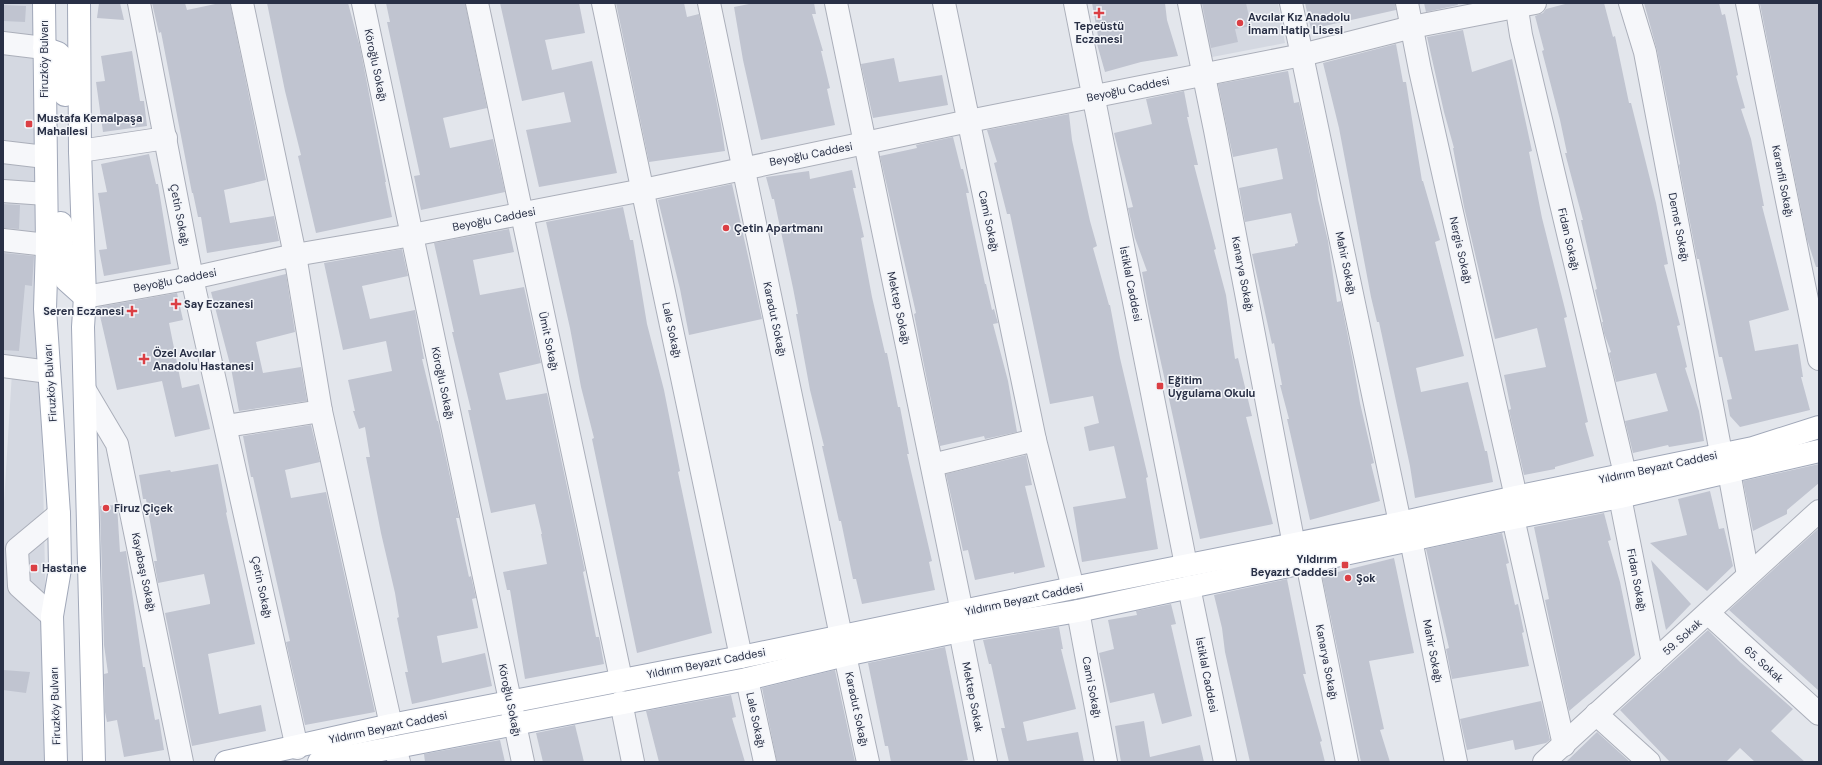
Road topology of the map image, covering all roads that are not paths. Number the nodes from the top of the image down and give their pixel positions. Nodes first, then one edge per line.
1 (44, 3) edge
2 (79, 3) edge
3 (138, 3) edge
4 (242, 3) edge
5 (363, 3) edge
6 (477, 3) edge
7 (603, 3) edge
8 (709, 3) edge
9 (836, 3) edge
10 (944, 3) edge
11 (1075, 3) edge
12 (1189, 3) edge
13 (1291, 3) edge
14 (1407, 3) edge
15 (1630, 3) edge
16 (1748, 3) edge
17 (1523, 4) edge
18 (1412, 27) junction
19 (3, 43) edge
20 (44, 48) junction
21 (1302, 55) junction
22 (1204, 73) junction
23 (1094, 96) junction
24 (969, 121) junction
25 (166, 138) junction
26 (865, 144) junction
27 (80, 150) junction
28 (3, 152) edge
29 (45, 160) junction
30 (743, 168) junction
31 (643, 190) junction
32 (3, 191) edge
33 (46, 194) junction
34 (82, 202) junction
35 (522, 213) junction
36 (412, 236) junction
37 (3, 240) edge
38 (47, 245) junction
39 (295, 255) junction
40 (192, 278) junction
41 (85, 297) junction
42 (1819, 359) edge
43 (3, 366) edge
44 (49, 372) junction
45 (85, 390) junction
46 (321, 411) junction
47 (226, 426) junction
48 (1819, 427) edge
49 (1035, 440) junction
50 (1819, 450) edge
51 (1725, 463) junction
52 (932, 465) junction
53 (1625, 474) junction
54 (1620, 497) junction
55 (1515, 508) junction
56 (1819, 511) edge
57 (59, 514) junction
58 (1405, 532) junction
59 (1294, 545) junction
60 (1306, 562) junction
61 (1186, 565) junction
62 (1748, 575) junction
63 (1190, 587) junction
64 (1073, 588) junction
65 (1078, 611) junction
66 (1708, 613) junction
67 (961, 622) junction
68 (52, 625) junction
69 (843, 646) junction
70 (741, 657) junction
71 (1653, 663) junction
72 (621, 679) junction
73 (747, 679) junction
74 (510, 702) junction
75 (620, 702) junction
76 (1596, 714) junction
77 (1819, 714) edge
78 (515, 724) junction
79 (391, 725) junction
80 (1564, 745) junction
81 (297, 748) junction
82 (397, 755) edge
83 (56, 762) edge
84 (67, 762) edge
85 (94, 762) edge
86 (182, 762) edge
87 (226, 762) edge
88 (319, 762) edge
89 (523, 762) edge
90 (634, 762) edge
91 (765, 762) edge
92 (868, 762) edge
93 (986, 762) edge
94 (1106, 762) edge
95 (1225, 762) edge
96 (1347, 762) edge
97 (1456, 762) edge
98 (1544, 762) edge
99 (1649, 762) edge

1 - 20 main road, Firuzköy Bulvarı
2 - 27 main road
3 - 25 street, Çetin Sokağı
4 - 39 street
5 - 36 street, Köroğlu Sokağı
6 - 35 street, Ümit Sokağı
7 - 31 street, Lale Sokağı
8 - 30 street, Karadut Sokağı
9 - 26 street, Mektep Sokağı
10 - 24 street, Cami Sokağı
11 - 23 street, İstiklal Caddesi
12 - 22 street, Kanarya Sokağı
13 - 21 street, Mahir Sokağı
14 - 18 street, Nergis Sokağı
15 - 51 street, Demet Sokağı
16 - 42 street, Karanfil Sokağı
17 - 18 street, Beyoğlu Caddesi
17 - 53 street, Fidan Sokağı
18 - 21 street, Beyoğlu Caddesi
18 - 55 street, Nergis Sokağı
19 - 20 street
20 - 29 main road, Firuzköy Bulvarı
20 - 34 main road
21 - 22 street, Beyoğlu Caddesi
21 - 58 street, Mahir Sokağı
22 - 23 street, Beyoğlu Caddesi
22 - 59 street, Kanarya Sokağı
23 - 24 street, Beyoğlu Caddesi
23 - 61 street, İstiklal Caddesi
24 - 26 street, Beyoğlu Caddesi
24 - 49 street, Cami Sokağı
25 - 27 street
25 - 40 street, Çetin Sokağı
26 - 30 street, Beyoğlu Caddesi
26 - 52 street, Mektep Sokağı
27 - 34 main road
28 - 29 street
29 - 33 main road, Firuzköy Bulvarı
29 - 41 main road
30 - 31 street, Beyoğlu Caddesi
30 - 69 street, Karadut Sokağı
31 - 35 street, Beyoğlu Caddesi
31 - 70 street, Lale Sokağı
32 - 33 street
33 - 38 main road, Firuzköy Bulvarı
34 - 41 main road
35 - 36 street, Beyoğlu Caddesi
35 - 72 street, Ümit Sokağı
36 - 39 street, Beyoğlu Caddesi
36 - 74 street, Köroğlu Sokağı
37 - 38 street
38 - 44 main road, Firuzköy Bulvarı
39 - 40 street, Beyoğlu Caddesi
39 - 46 street
40 - 41 street, Beyoğlu Caddesi
40 - 47 street, Çetin Sokağı
41 - 45 main road
43 - 44 street
44 - 57 main road, Firuzköy Bulvarı
45 - 85 main road
45 - 86 street, Kayabaşı Sokağı
46 - 47 street
46 - 79 street
47 - 81 street, Çetin Sokağı
48 - 51 main road, Yıldırım Beyazıt Caddesi
49 - 52 street
49 - 64 street, Cami Sokağı
50 - 51 main road, Yıldırım Beyazıt Caddesi
51 - 53 main road, Yıldırım Beyazıt Caddesi
51 - 54 main road, Yıldırım Beyazıt Caddesi
51 - 62 street, Demet Sokağı
52 - 67 street, Mektep Sokağı
53 - 55 main road, Yıldırım Beyazıt Caddesi
54 - 55 main road, Yıldırım Beyazıt Caddesi
54 - 71 street, Fidan Sokağı
55 - 58 main road, Yıldırım Beyazıt Caddesi
55 - 80 street, Nergis Sokağı
56 - 62 street, 59. Sokak
57 - 68 main road, Firuzköy Bulvarı
57 - 68 street
58 - 59 main road, Yıldırım Beyazıt Caddesi
58 - 60 main road, Yıldırım Beyazıt Caddesi
58 - 97 street, Mahir Sokağı
59 - 61 main road, Yıldırım Beyazıt Caddesi
60 - 63 main road, Yıldırım Beyazıt Caddesi
60 - 96 street, Kanarya Sokağı
61 - 63 main road
61 - 64 main road, Yıldırım Beyazıt Caddesi
62 - 66 street, 59. Sokak
63 - 65 main road, Yıldırım Beyazıt Caddesi
63 - 95 street, İstiklal Caddesi
64 - 67 main road, Yıldırım Beyazıt Caddesi
65 - 67 main road, Yıldırım Beyazıt Caddesi
65 - 94 street, Cami Sokağı
66 - 71 street, 59. Sokak
66 - 77 street, 65. Sokak
67 - 69 main road, Yıldırım Beyazıt Caddesi
67 - 93 street, Mektep Sokak
68 - 83 main road, Firuzköy Bulvarı
68 - 84 main road
69 - 70 main road, Yıldırım Beyazıt Caddesi
69 - 73 main road, Yıldırım Beyazıt Caddesi
69 - 92 street, Karadut Sokağı
70 - 72 main road, Yıldırım Beyazıt Caddesi
71 - 76 street, 59. Sokak
72 - 74 main road, Yıldırım Beyazıt Caddesi
73 - 75 main road, Yıldırım Beyazıt Caddesi
73 - 91 street, Lale Sokağı
74 - 78 street, Köroğlu Sokağı
74 - 79 main road, Yıldırım Beyazıt Caddesi
75 - 78 main road, Yıldırım Beyazıt Caddesi
75 - 90 street
76 - 80 street, 59. Sokak
76 - 99 street
78 - 82 main road, Yıldırım Beyazıt Caddesi
78 - 89 street, Köroğlu Sokağı
79 - 81 main road, Yıldırım Beyazıt Caddesi
80 - 98 street, 59. Sokak
81 - 87 main road, Yıldırım Beyazıt Caddesi
82 - 88 main road, Yıldırım Beyazıt Caddesi

